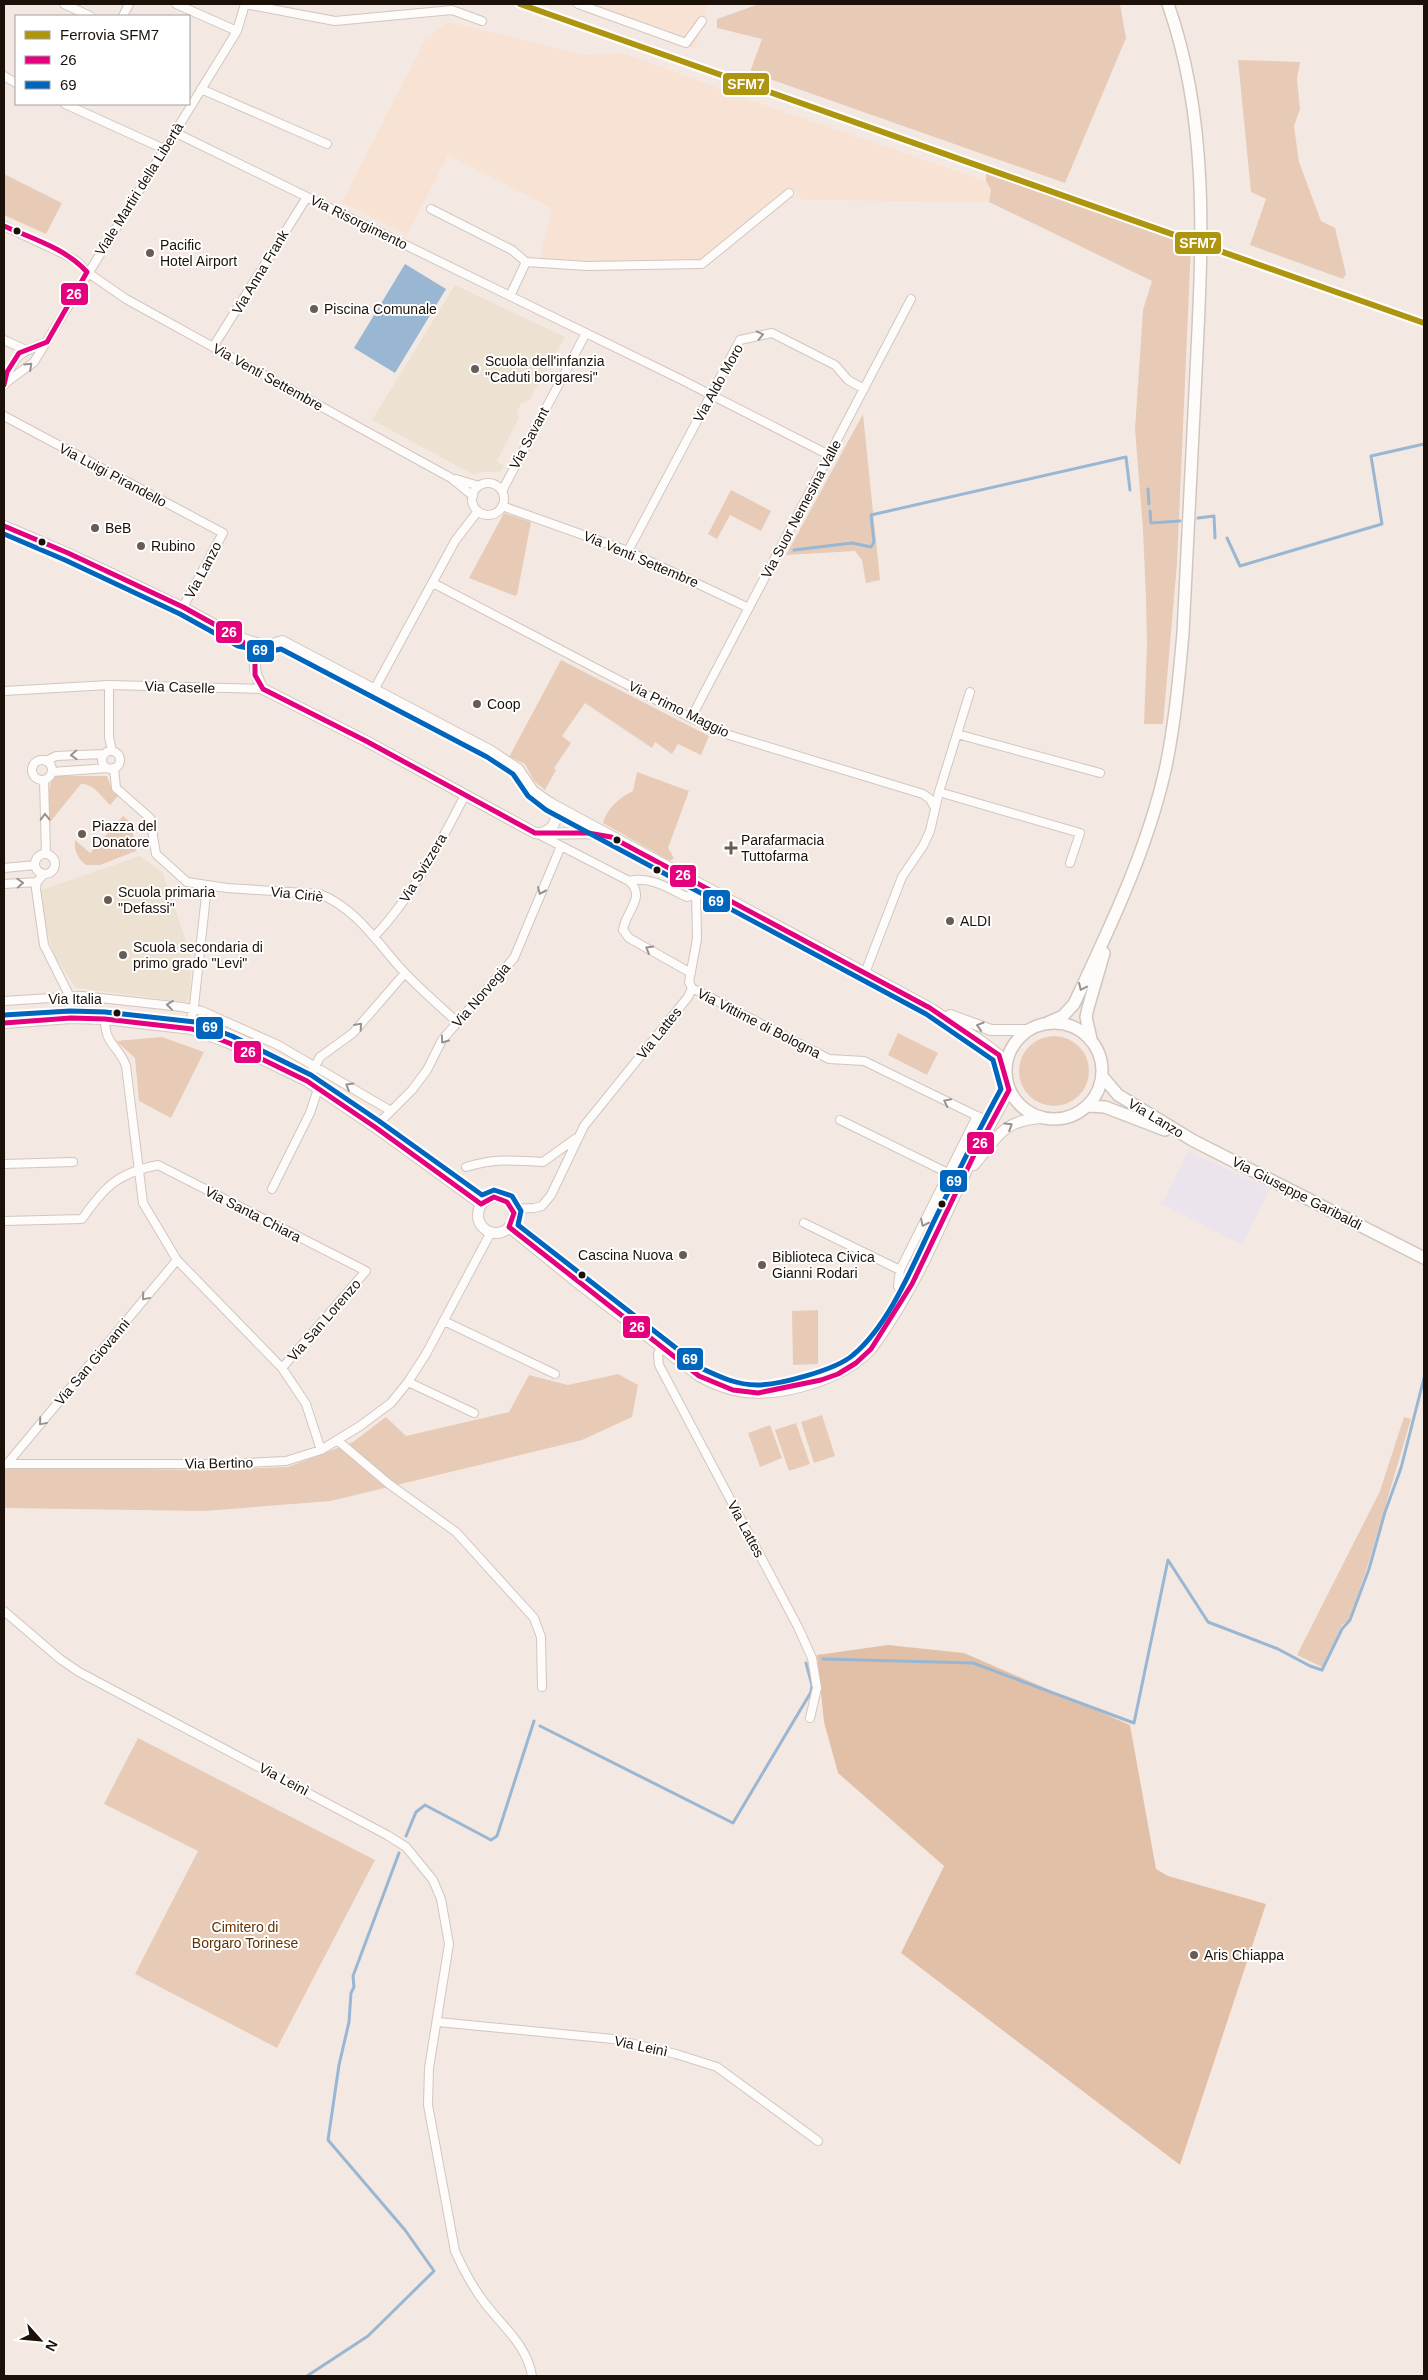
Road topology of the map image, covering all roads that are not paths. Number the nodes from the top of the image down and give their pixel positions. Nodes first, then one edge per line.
1 (64, 4) edge
2 (129, 4) edge
3 (176, 4) edge
4 (245, 4) edge
5 (578, 4) edge
6 (1168, 4) edge
7 (88, 15) edge
8 (123, 15) edge
9 (482, 21) dead end
10 (702, 21) dead end
11 (236, 31) junction
12 (201, 89) junction
13 (67, 105) edge
14 (174, 132) junction
15 (327, 144) dead end
16 (164, 148) junction
17 (789, 193) dead end
18 (306, 197) junction
19 (431, 209) dead end
20 (4, 226) edge
21 (526, 262) junction
22 (87, 272) junction
23 (510, 296) junction
24 (912, 299) dead end
25 (586, 333) junction
26 (4, 340) edge
27 (46, 342) junction
28 (213, 347) junction
29 (26, 350) junction
30 (4, 385) edge
31 (864, 389) junction
32 (711, 396) junction
33 (4, 416) edge
34 (829, 455) junction
35 (451, 478) junction
36 (479, 486) junction
37 (502, 491) junction
38 (473, 496) junction
39 (502, 506) junction
40 (478, 511) junction
41 (4, 526) edge
42 (223, 533) joint
43 (628, 551) junction
44 (433, 583) junction
45 (183, 607) junction
46 (749, 608) junction
47 (241, 640) junction
48 (267, 645) junction
49 (255, 662) junction
50 (109, 685) junction
51 (263, 689) junction
52 (374, 690) junction
53 (4, 691) edge
54 (970, 692) dead end
55 (691, 718) junction
56 (957, 734) junction
57 (112, 750) junction
58 (104, 754) junction
59 (46, 761) junction
60 (111, 768) junction
61 (52, 772) junction
62 (1100, 774) dead end
63 (44, 780) junction
64 (939, 792) junction
65 (465, 794) junction
66 (551, 803) junction
67 (935, 808) junction
68 (535, 833) junction
69 (612, 837) junction
70 (561, 846) junction
71 (46, 854) junction
72 (1070, 863) dead end
73 (35, 865) junction
74 (4, 868) edge
75 (40, 878) junction
76 (629, 881) junction
77 (4, 884) edge
78 (207, 886) junction
79 (697, 889) junction
80 (1117, 910) junction
81 (374, 938) junction
82 (405, 973) junction
83 (691, 973) junction
84 (865, 973) junction
85 (692, 988) junction
86 (69, 997) junction
87 (4, 1001) edge
88 (930, 1008) junction
89 (193, 1009) junction
90 (71, 1018) junction
91 (105, 1019) junction
92 (457, 1022) junction
93 (4, 1023) edge
94 (1046, 1023) junction
95 (189, 1028) junction
96 (1028, 1030) junction
97 (1092, 1041) junction
98 (315, 1066) junction
99 (1005, 1070) junction
100 (1102, 1076) junction
101 (307, 1081) junction
102 (318, 1089) junction
103 (1009, 1090) junction
104 (1088, 1106) junction
105 (390, 1111) junction
106 (977, 1116) junction
107 (1041, 1118) junction
108 (840, 1120) dead end
109 (992, 1121) junction
110 (375, 1126) junction
111 (577, 1138) junction
112 (1194, 1141) junction
113 (72, 1162) dead end
114 (4, 1164) edge
115 (466, 1167) dead end
116 (139, 1169) junction
117 (948, 1173) junction
118 (965, 1175) junction
119 (272, 1189) dead end
120 (481, 1204) junction
121 (512, 1208) junction
122 (4, 1221) edge
123 (804, 1223) dead end
124 (509, 1227) junction
125 (491, 1232) junction
126 (1424, 1258) edge
127 (176, 1260) junction
128 (900, 1270) junction
129 (366, 1271) joint
130 (904, 1300) junction
131 (444, 1321) junction
132 (661, 1346) junction
133 (282, 1368) junction
134 (555, 1374) dead end
135 (408, 1382) junction
136 (474, 1413) dead end
137 (338, 1440) junction
138 (321, 1450) junction
139 (5, 1464) edge
140 (4, 1611) edge
141 (542, 1687) dead end
142 (810, 1718) dead end
143 (438, 2022) junction
144 (818, 2140) dead end
145 (532, 2376) edge

1 - 7 street
2 - 8 street
3 - 11 street
4 - 9 street
4 - 11 street, Viale Martiri della Libertà
5 - 10 street
6 - 80 main road
11 - 12 street, Viale Martiri della Libertà
12 - 14 street, Viale Martiri della Libertà
12 - 15 street
13 - 16 street
14 - 16 street, Viale Martiri della Libertà
14 - 18 street, Via Risorgimento
16 - 22 street, Viale Martiri della Libertà
17 - 21 street
18 - 23 street, Via Risorgimento
18 - 28 street, Via Anna Frank
19 - 21 street
20 - 22 street, Via Venti Settembre
21 - 23 street
22 - 27 street, Viale Martiri della Libertà
22 - 28 street, Via Venti Settembre
23 - 25 street, Via Risorgimento
24 - 31 street, Via Suor Nemesina Valle
25 - 32 street, Via Risorgimento
25 - 37 street, Via Savant
26 - 29 street
27 - 29 street, Viale Martiri della Libertà
30 -> 27 street, Viale Martiri della Libertà
28 - 35 street, Via Venti Settembre
29 - 30 street, Viale Martiri della Libertà
32 -> 31 street, Via Aldo Moro
31 - 34 street, Via Suor Nemesina Valle
32 - 34 street, Via Risorgimento
32 - 43 street, Via Aldo Moro
33 - 42 street, Via Luigi Pirandello
34 - 46 street, Via Suor Nemesina Valle
35 - 36 street, Via Venti Settembre
35 - 38 street, Via Venti Settembre
36 - 37 street
36 - 38 street
37 - 39 street
38 - 40 street
39 - 40 street
39 - 43 street, Via Venti Settembre
40 - 44 street
41 - 45 street, Via Lanzo
42 - 45 street, Via Lanzo
43 - 46 street, Via Venti Settembre
44 - 52 street
44 - 55 street, Via Primo Maggio
45 - 47 street, Via Lanzo
46 - 55 street, Via Suor Nemesina Valle
47 - 48 street, Via Lanzo
47 - 49 street, Via Lanzo
48 - 49 street
48 - 52 street
49 - 51 street, Via Lanzo
50 - 51 street, Via Caselle
50 - 53 street, Via Caselle
50 - 57 street
51 - 65 street, Via Caselle
52 - 66 street
54 - 56 street
55 - 67 street, Via Primo Maggio
56 - 62 street
56 - 64 street
57 - 58 street
57 - 60 street
58 -> 59 street
58 - 60 street
59 - 61 street
59 - 63 street
60 - 61 street
60 - 78 street, Via Ciriè
61 - 63 street
71 -> 63 street
64 - 67 street
64 - 72 street
65 - 68 street
65 - 81 street, Via Svizzera
66 - 68 street
66 - 69 street
67 - 84 street
68 - 69 street
68 - 70 street
69 - 79 street
70 - 76 street
70 -> 92 street, Via Norvegia
71 - 73 street
71 - 75 street
73 - 74 street
73 - 75 street
77 -> 75 street
75 - 86 street
76 - 79 street
83 -> 76 street
78 - 81 street, Via Ciriè
78 - 89 street
79 - 83 street
79 - 84 street
80 -> 94 main road
80 - 97 main road
81 - 82 street, Via Ciriè
82 - 92 street, Via Ciriè
98 -> 82 street
83 - 85 street
84 - 88 street
106 -> 85 street, Via Vittime di Bologna
85 - 111 street, Via Lattes
86 - 87 street, Via Italia
89 -> 86 street, Via Italia
86 - 90 street
96 -> 88 street
88 - 99 street
89 - 95 street
89 - 98 street, Via Italia
90 - 91 street, Via Italia
90 - 93 street, Via Italia
91 - 95 street, Via Italia
91 - 116 street
92 -> 105 street, Via Norvegia
94 - 96 main road
94 - 97 main road
95 - 101 street, Via Italia
96 - 99 main road
97 - 100 main road
98 - 101 street
105 -> 98 street, Via Italia
99 - 103 main road
100 - 104 main road
100 - 112 main road, Via Lanzo
101 - 102 street, Via Italia
102 - 110 street, Via Italia
102 - 119 street
103 - 107 main road
103 - 109 street
104 - 107 main road
104 - 112 main road, Via Lanzo
105 - 110 street, Via Norvegia
106 - 109 street, Via Vittime di Bologna
106 - 117 street
118 -> 107 street
108 - 117 street
109 - 118 street
110 - 120 street, Via Italia
111 - 115 street, Via Lattes
111 - 121 street, Via Lattes
112 - 126 main road, Via Giuseppe Garibaldi
113 - 114 street
116 - 122 street
116 - 127 street
116 - 129 street, Via Santa Chiara
117 -> 128 street
118 - 130 street
120 - 121 street
120 - 125 street
121 - 124 street
123 - 128 street
124 - 125 street
124 - 132 street
125 - 131 street, Via Bertino
127 - 133 street
127 -> 139 street, Via San Giovanni
128 - 130 street
129 - 133 street, Via San Lorenzo
130 - 132 street
131 - 134 street
131 - 135 street, Via Bertino
132 - 142 street, Via Lattes
133 - 138 street
135 - 136 street
135 - 137 street, Via Bertino
137 - 138 street, Via Bertino
137 - 141 street
138 - 139 street, Via Bertino
140 - 143 street, Via Leinì
143 - 144 street, Via Leinì
143 - 145 street, Via Leinì

